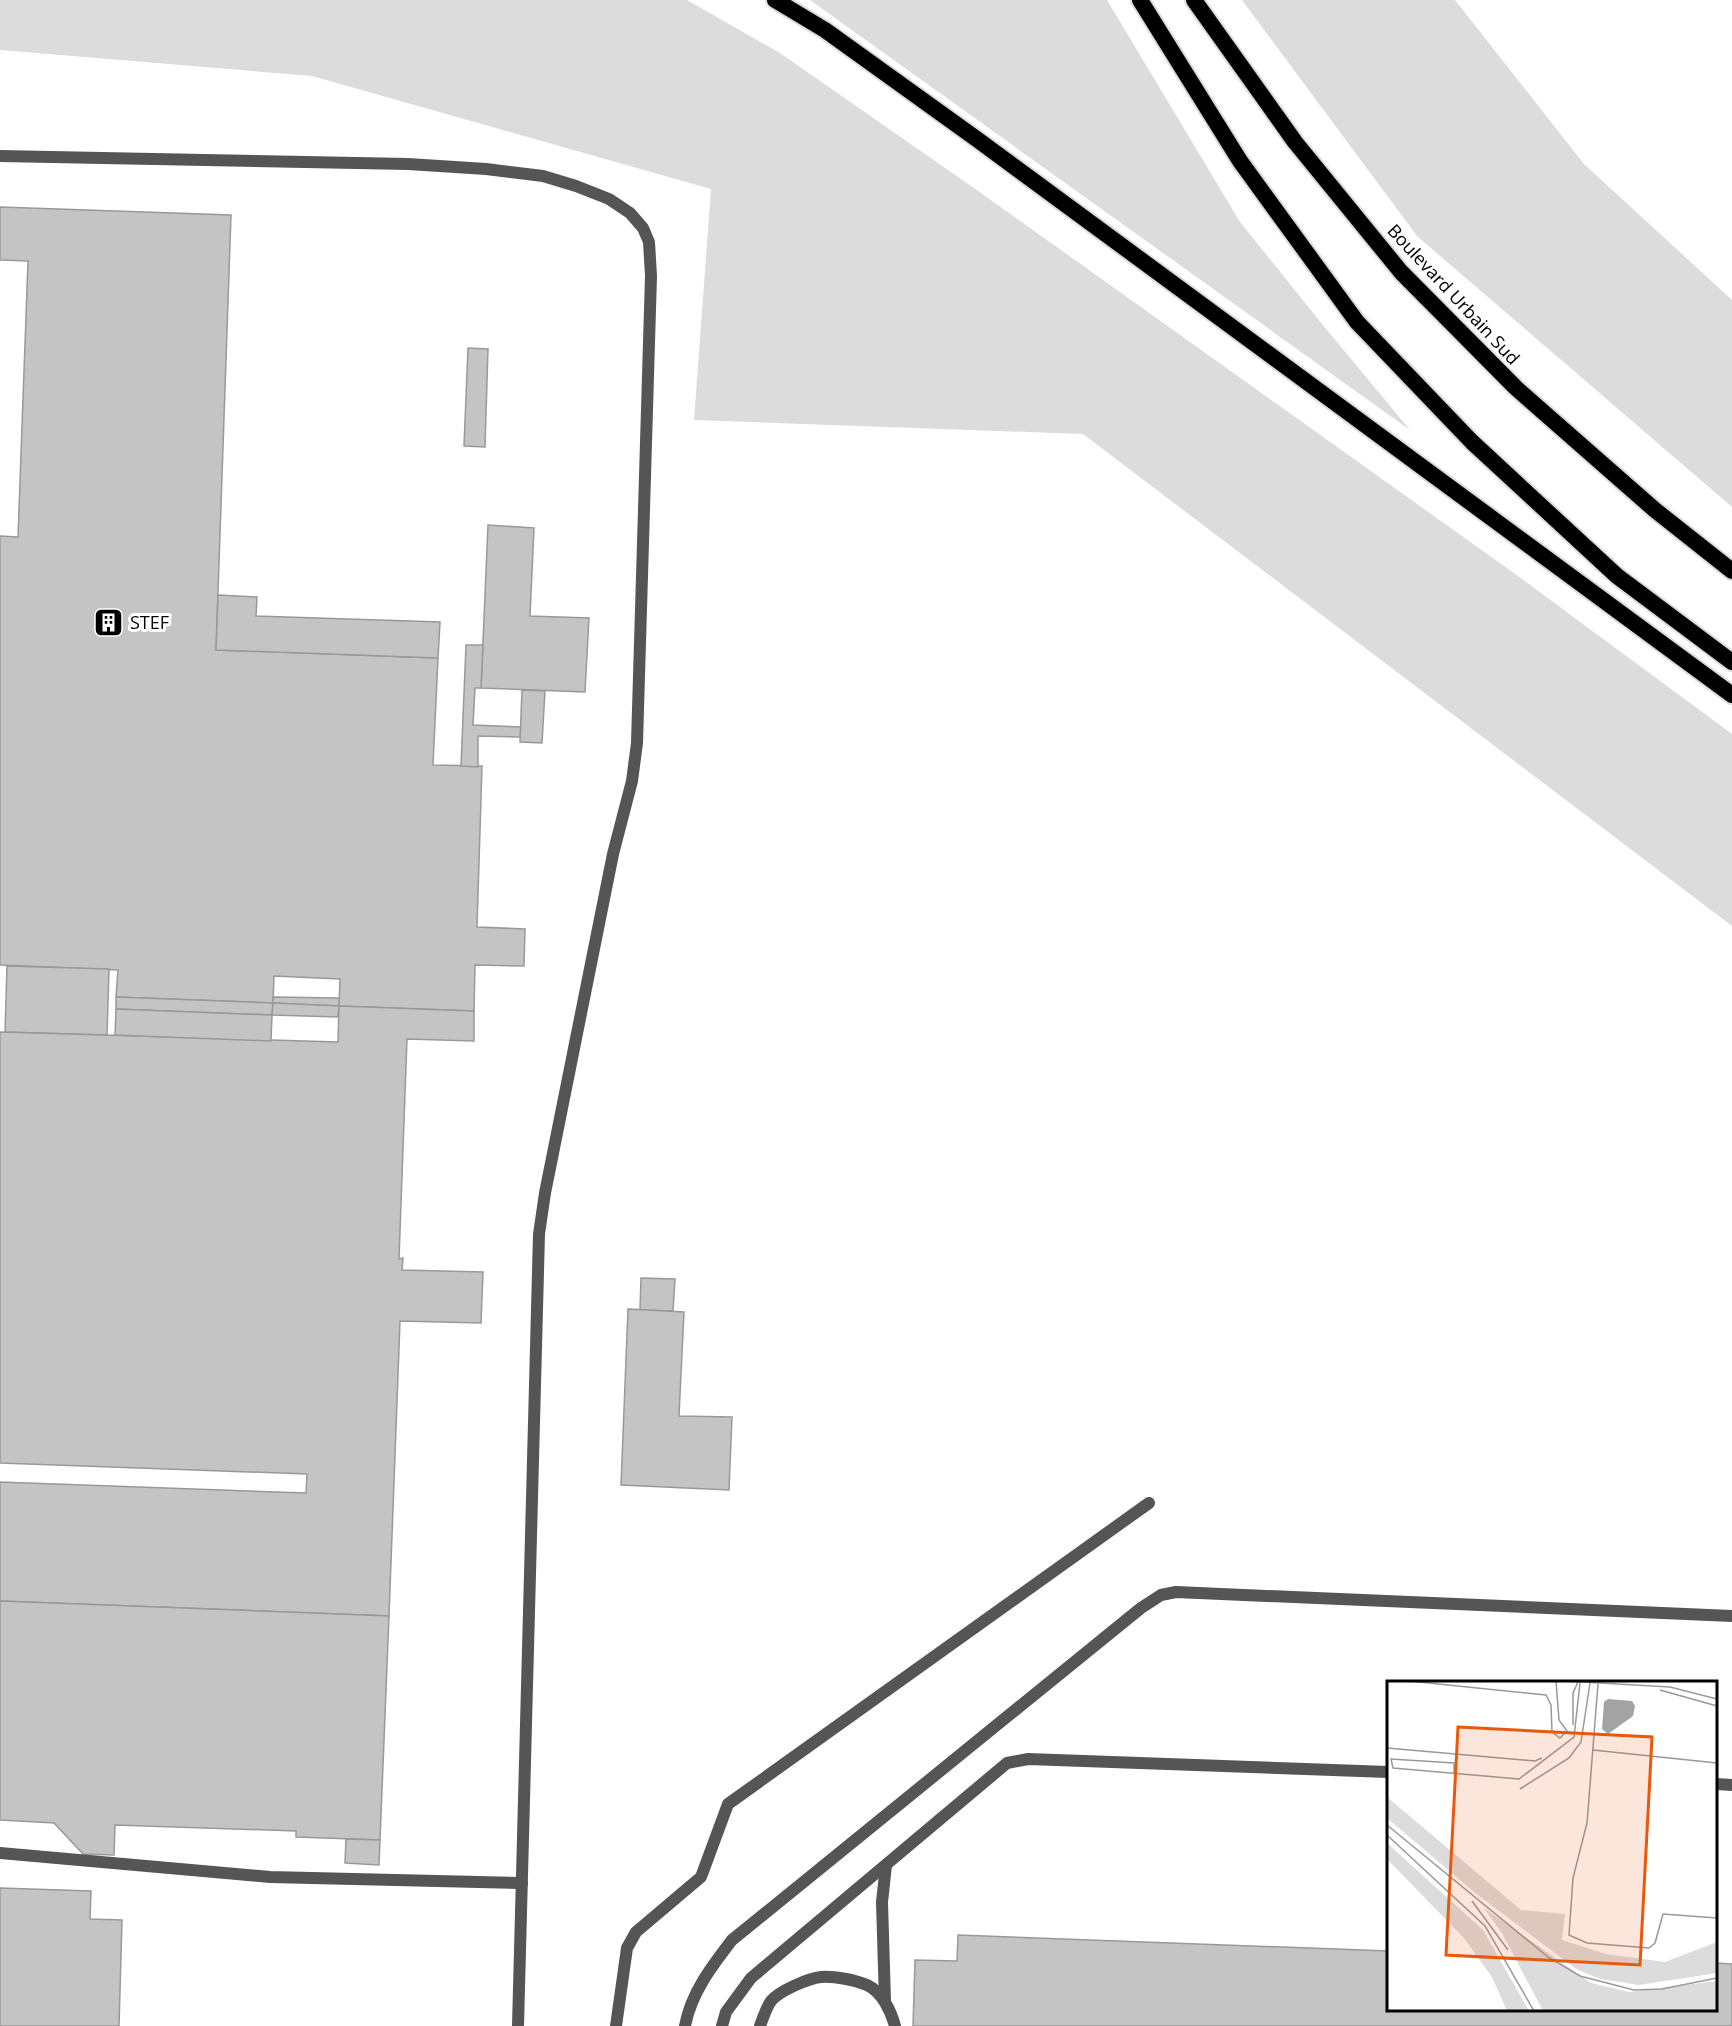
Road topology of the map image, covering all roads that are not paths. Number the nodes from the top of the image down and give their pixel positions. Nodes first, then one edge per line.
1 (775, 0) edge
2 (1140, 0) edge
3 (1194, 0) edge
4 (0, 156) edge
5 (1732, 571) edge
6 (1732, 662) edge
7 (1732, 695) edge
8 (1149, 1503) dead end
9 (1732, 1616) edge
10 (1387, 1772) edge
11 (1717, 1784) edge
12 (1732, 1785) edge
13 (0, 1852) edge
14 (886, 1865) junction
15 (522, 1883) junction
16 (885, 2001) junction
17 (518, 2026) edge
18 (616, 2026) edge
19 (685, 2026) edge
20 (722, 2026) edge
21 (760, 2026) edge
22 (895, 2026) edge

1 - 7 highway
2 - 6 highway
3 - 5 highway, Boulevard Urbain Sud
4 - 15 lane
8 - 18 lane
9 - 19 lane
10 - 14 lane
11 - 12 lane
13 - 15 lane
14 - 16 lane
14 - 20 lane
15 - 17 lane
16 - 21 lane
16 - 22 lane

